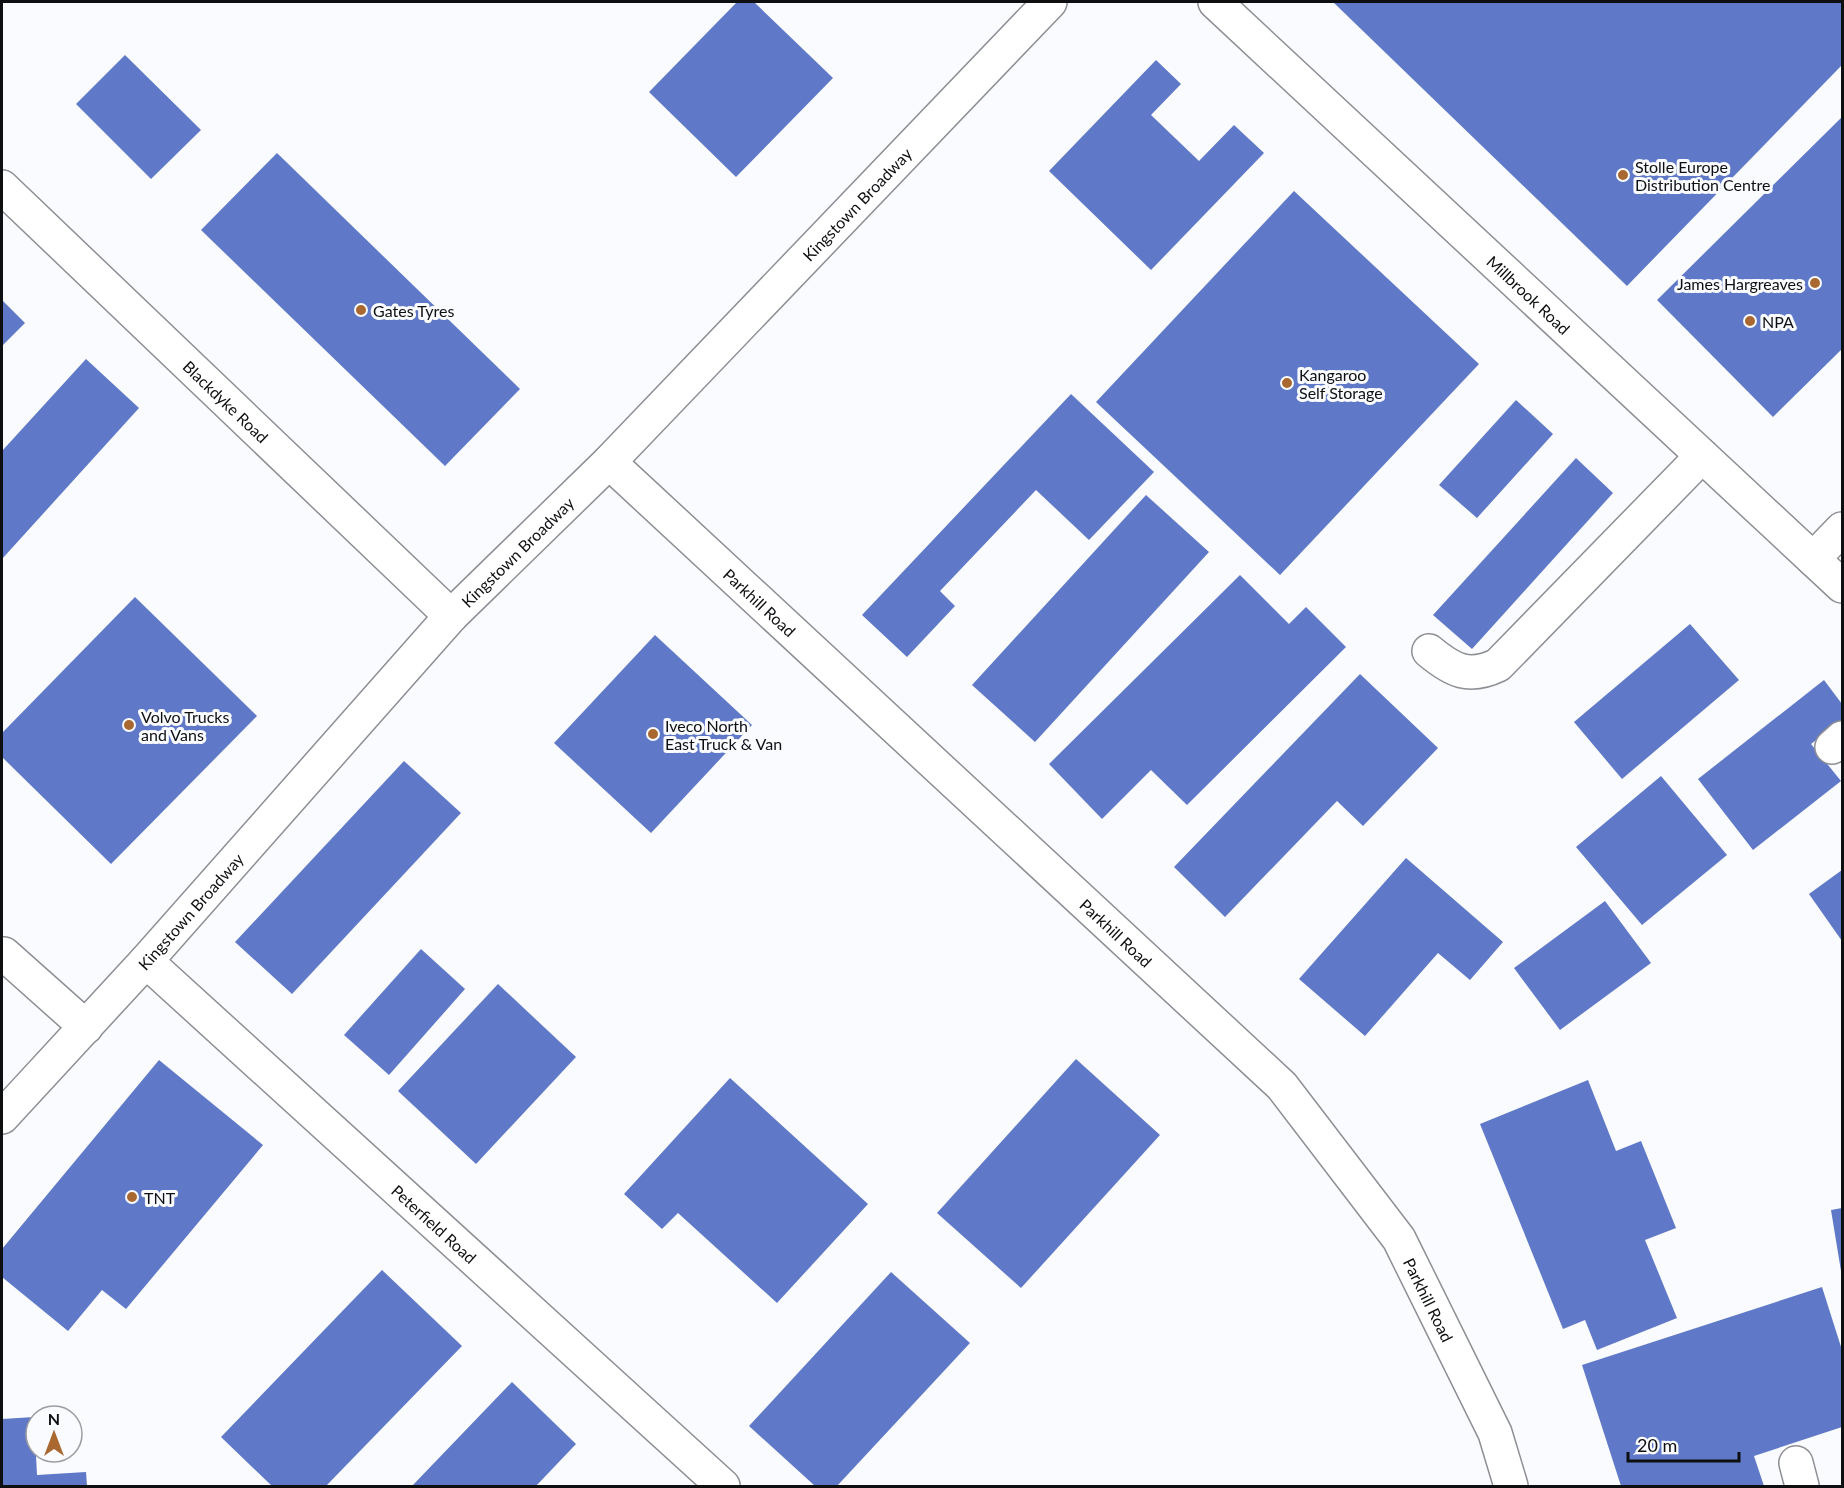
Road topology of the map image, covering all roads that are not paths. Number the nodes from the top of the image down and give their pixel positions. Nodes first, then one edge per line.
1 (1050, 2) edge
2 (1215, 2) edge
3 (2, 187) edge
4 (1702, 456) junction
5 (609, 462) junction
6 (1842, 529) edge
7 (1813, 559) junction
8 (1842, 586) edge
9 (452, 616) junction
10 (1429, 651) dead end
11 (4, 954) dead end
12 (146, 961) junction
13 (86, 1027) junction
14 (2, 1117) edge
15 (723, 1486) edge
16 (1510, 1486) edge

1 - 5 street, Kingstown Broadway
2 - 4 street, Millbrook Road
3 - 9 street, Blackdyke Road
4 - 7 street, Millbrook Road
4 - 10 street
5 - 9 street, Kingstown Broadway
5 - 16 street, Parkhill Road
6 - 7 street
7 - 8 street, Millbrook Road
9 - 12 street, Kingstown Broadway
11 - 13 street
12 - 13 street, Kingstown Broadway
12 - 15 street, Peterfield Road
13 - 14 street, Kingstown Broadway

